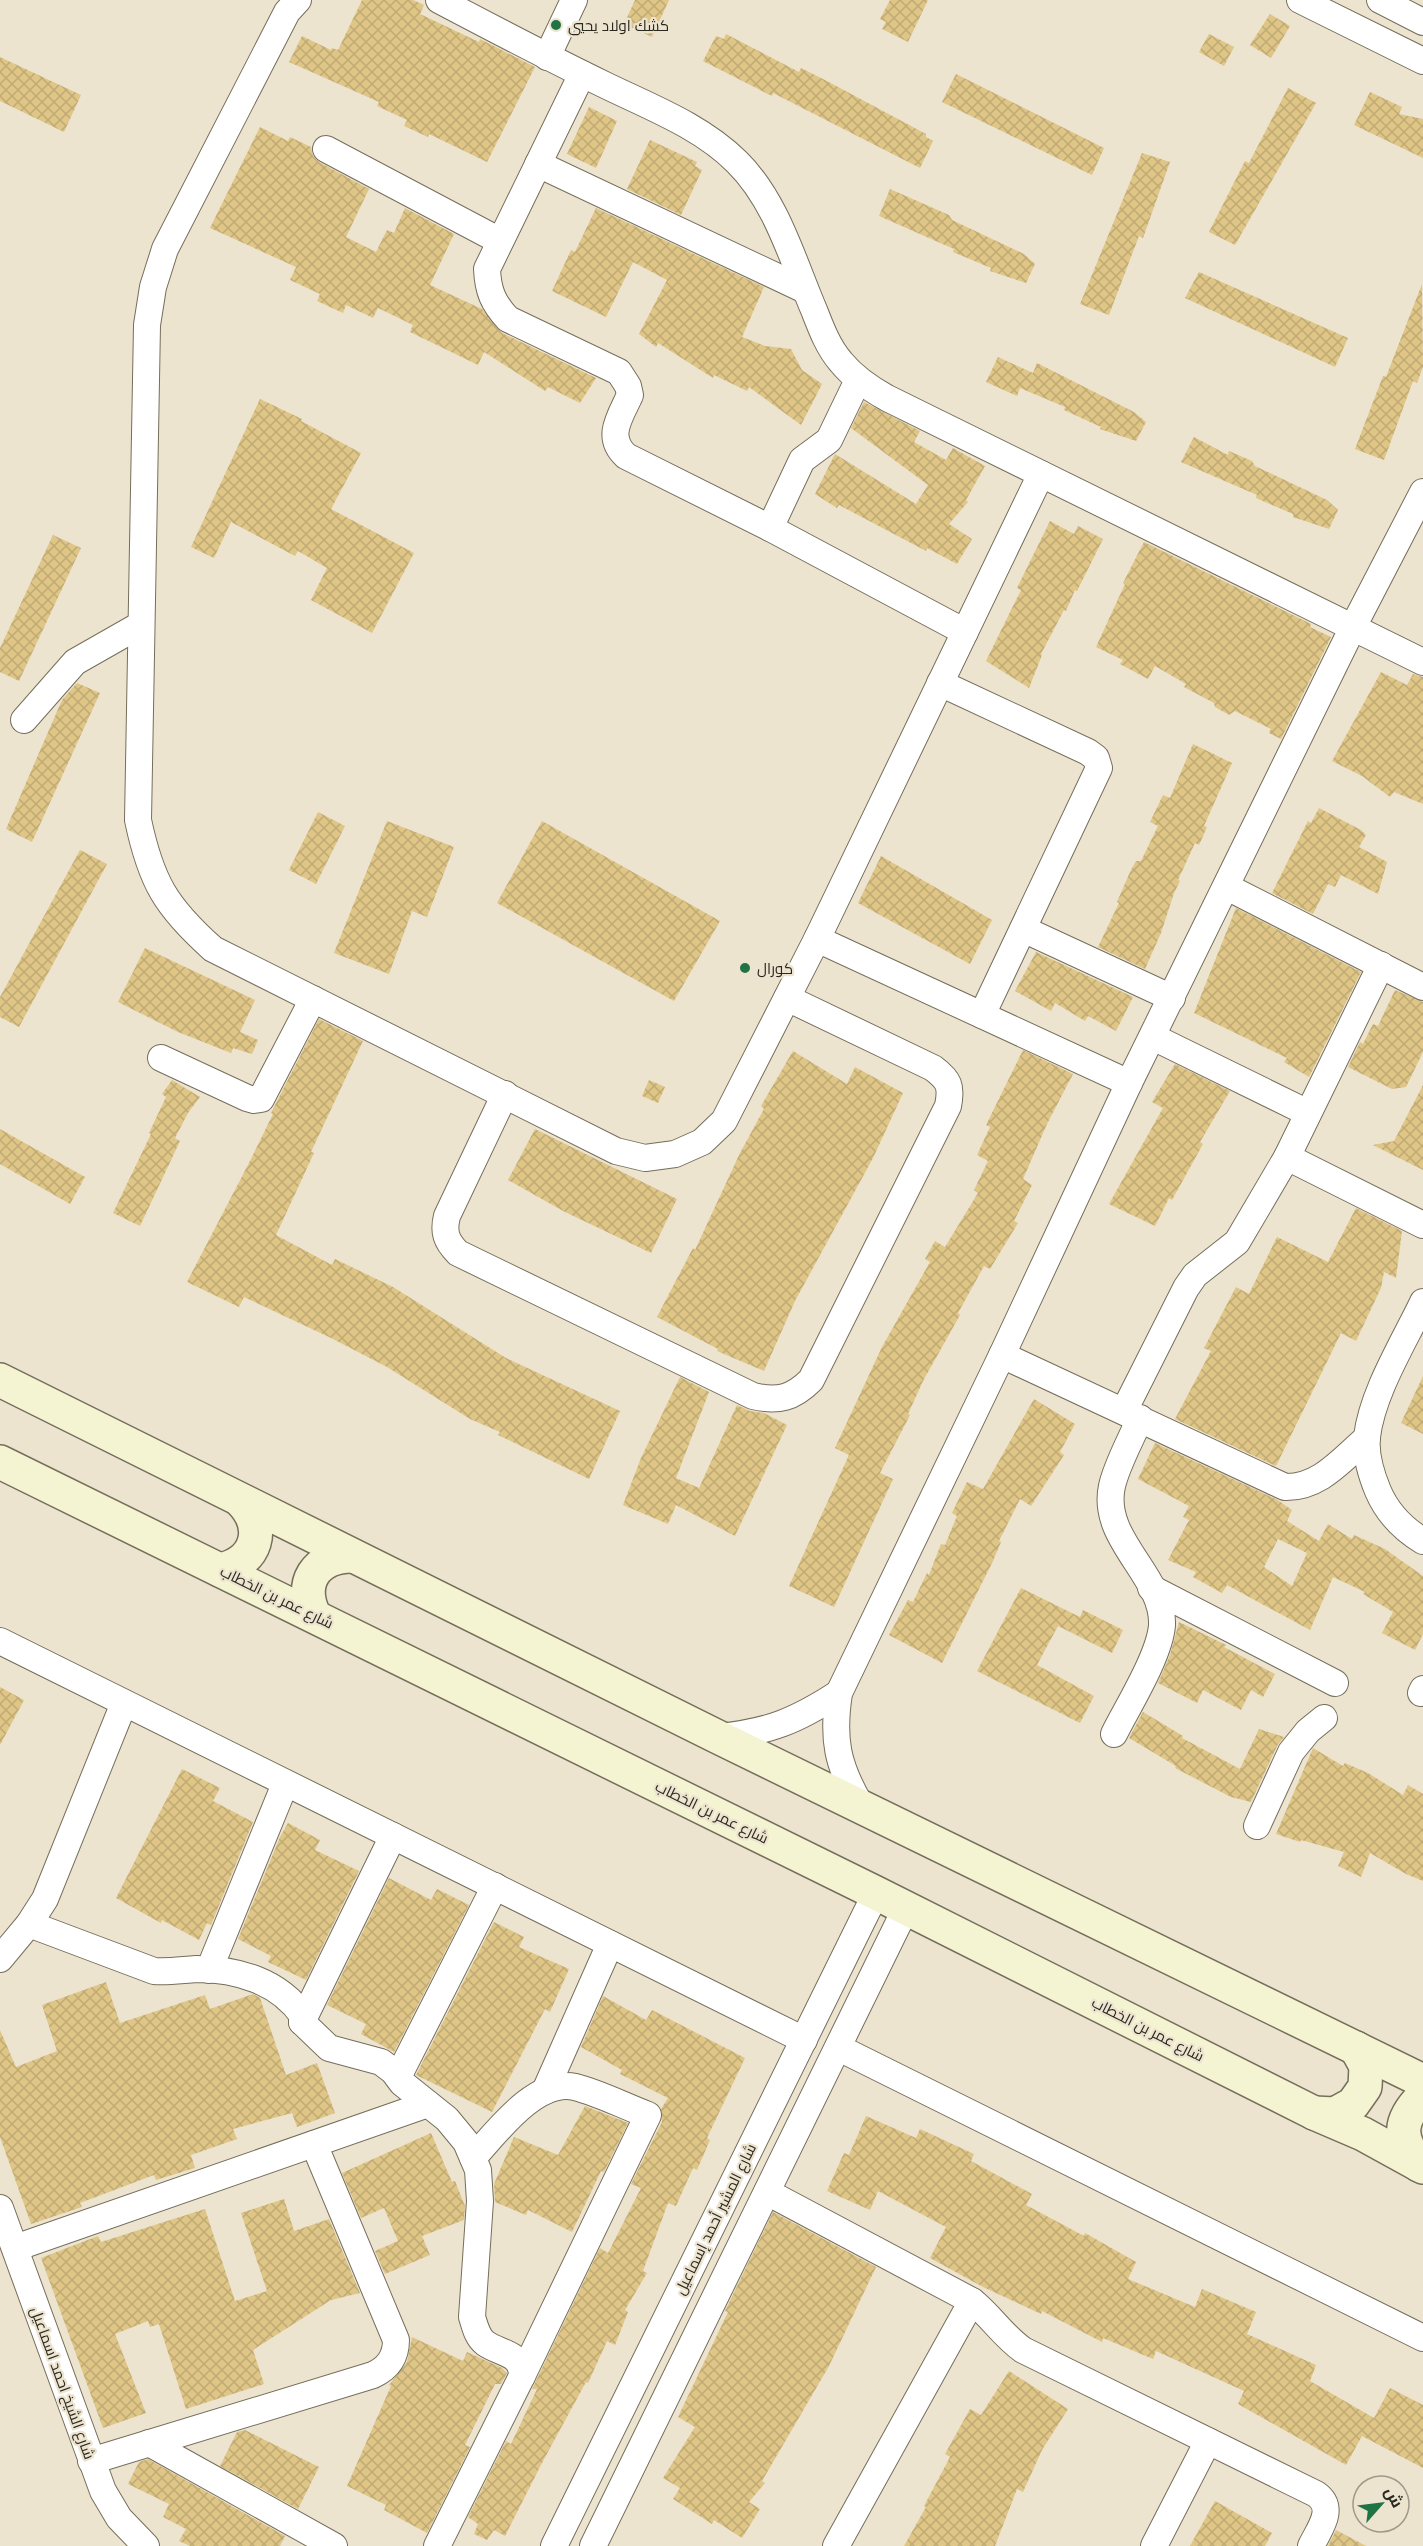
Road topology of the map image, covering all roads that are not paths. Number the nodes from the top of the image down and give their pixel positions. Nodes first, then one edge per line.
1 (298, 0) edge
2 (439, 0) edge
3 (574, 0) edge
4 (1300, 0) edge
5 (1380, 0) edge
6 (1412, 11) edge
7 (547, 57) junction
8 (1423, 61) edge
9 (582, 74) junction
10 (326, 149) dead end
11 (538, 164) junction
12 (500, 241) junction
13 (805, 290) junction
14 (858, 380) junction
15 (1041, 474) junction
16 (1423, 492) edge
17 (770, 528) junction
18 (140, 625) junction
19 (1353, 627) junction
20 (965, 632) junction
21 (1423, 662) edge
22 (940, 683) junction
23 (24, 720) dead end
24 (1227, 887) junction
25 (1023, 929) junction
26 (817, 939) junction
27 (1381, 965) junction
28 (1423, 987) edge
29 (787, 998) junction
30 (1172, 998) junction
31 (313, 999) junction
32 (982, 1015) junction
33 (1152, 1036) junction
34 (161, 1058) dead end
35 (1129, 1083) junction
36 (505, 1094) junction
37 (1308, 1113) junction
38 (1287, 1157) junction
39 (1423, 1225) edge
40 (1423, 1302) edge
41 (1002, 1355) junction
42 (0, 1380) edge
43 (1132, 1415) junction
44 (1367, 1438) junction
45 (0, 1462) edge
46 (241, 1501) junction
47 (1423, 1540) edge
48 (351, 1556) junction
49 (220, 1570) junction
50 (1151, 1588) junction
51 (314, 1616) junction
52 (0, 1641) edge
53 (1335, 1683) dead end
54 (839, 1693) junction
55 (124, 1703) junction
56 (1324, 1718) dead end
57 (1114, 1734) dead end
58 (718, 1737) junction
59 (285, 1784) junction
60 (861, 1806) junction
61 (1257, 1826) dead end
62 (393, 1836) junction
63 (495, 1886) junction
64 (876, 1893) junction
65 (906, 1908) junction
66 (29, 1924) junction
67 (610, 1944) junction
68 (0, 1959) edge
69 (209, 1970) junction
70 (302, 2022) junction
71 (804, 2040) junction
72 (839, 2048) junction
73 (1356, 2048) junction
74 (398, 2077) junction
75 (1423, 2081) edge
76 (545, 2091) junction
77 (1423, 2096) edge
78 (428, 2104) junction
79 (1314, 2112) junction
80 (314, 2144) junction
81 (473, 2158) junction
82 (1421, 2166) edge
83 (767, 2192) junction
84 (0, 2208) edge
85 (15, 2248) junction
86 (972, 2301) junction
87 (1423, 2338) edge
88 (522, 2376) junction
89 (1208, 2441) junction
90 (149, 2443) junction
91 (91, 2461) junction
92 (146, 2546) edge
93 (334, 2546) edge
94 (437, 2546) edge
95 (554, 2546) edge
96 (593, 2546) edge
97 (836, 2546) edge
98 (1154, 2546) edge
99 (1311, 2546) edge

1 - 18 street
2 - 7 street
3 - 7 street
4 - 8 street
5 - 6 street
7 - 9 street
9 - 11 street
9 - 13 street
10 - 12 street
11 - 12 street
11 - 13 street
12 - 17 street
13 - 14 street
14 - 15 street
14 - 17 street
15 - 19 street
15 - 20 street
16 - 19 street
17 - 20 street
18 - 23 street
18 - 31 street
19 - 21 street
19 - 24 street
20 - 22 street
22 - 25 street
22 - 26 street
24 - 27 street
24 - 30 street
25 - 30 street
25 - 32 street
26 - 29 street
26 - 32 street
27 - 28 street
27 - 37 street
29 - 36 street
29 - 36 street
30 - 33 street
31 - 34 street
31 - 36 street
32 - 35 street
33 - 35 street
33 - 37 street
35 - 41 street
37 - 38 street
38 - 39 street
38 - 43 street
40 - 44 street
41 - 43 street
41 - 54 street
42 - 46 street
43 - 44 street
43 - 50 street
44 - 47 street
45 - 49 street, شارع عمر بن الخطاب
46 - 48 street
46 - 49 street
48 - 51 street
48 - 58 street
49 - 51 street, شارع عمر بن الخطاب
50 - 53 street
50 - 57 street
51 - 64 street, شارع عمر بن الخطاب
52 - 55 street
54 - 58 street
54 - 60 street
55 - 59 street
55 - 66 street
56 - 61 street
58 - 60 street
59 - 62 street
59 - 69 street
60 - 73 street
62 - 63 street
62 - 70 street
63 - 67 street
63 - 74 street
64 - 65 street, شارع عمر بن الخطاب
64 - 71 street, شارع المشير أحمد إسماعيل
65 - 72 street
65 - 79 street, شارع عمر بن الخطاب
66 - 68 street
66 - 69 street
67 - 71 street
67 - 76 street
69 - 70 street
70 - 74 street
71 - 95 street, شارع المشير أحمد إسماعيل
72 - 83 street
72 - 87 street
73 - 75 street
73 - 79 street
74 - 78 street
76 - 81 street
76 - 88 street
77 - 82 street
78 - 80 street
78 - 81 street
79 - 82 street, شارع عمر بن الخطاب
80 - 85 street
80 - 90 street
81 - 88 street
83 - 86 street
83 - 96 street
84 - 85 street, شارع الشيخ احمد اسماعيل
85 - 91 street, شارع الشيخ احمد اسماعيل
86 - 89 street
86 - 97 street
88 - 94 street
89 - 98 street
89 - 99 street
90 - 91 street
90 - 93 street
91 - 92 street, شارع الشيخ احمد اسماعيل

